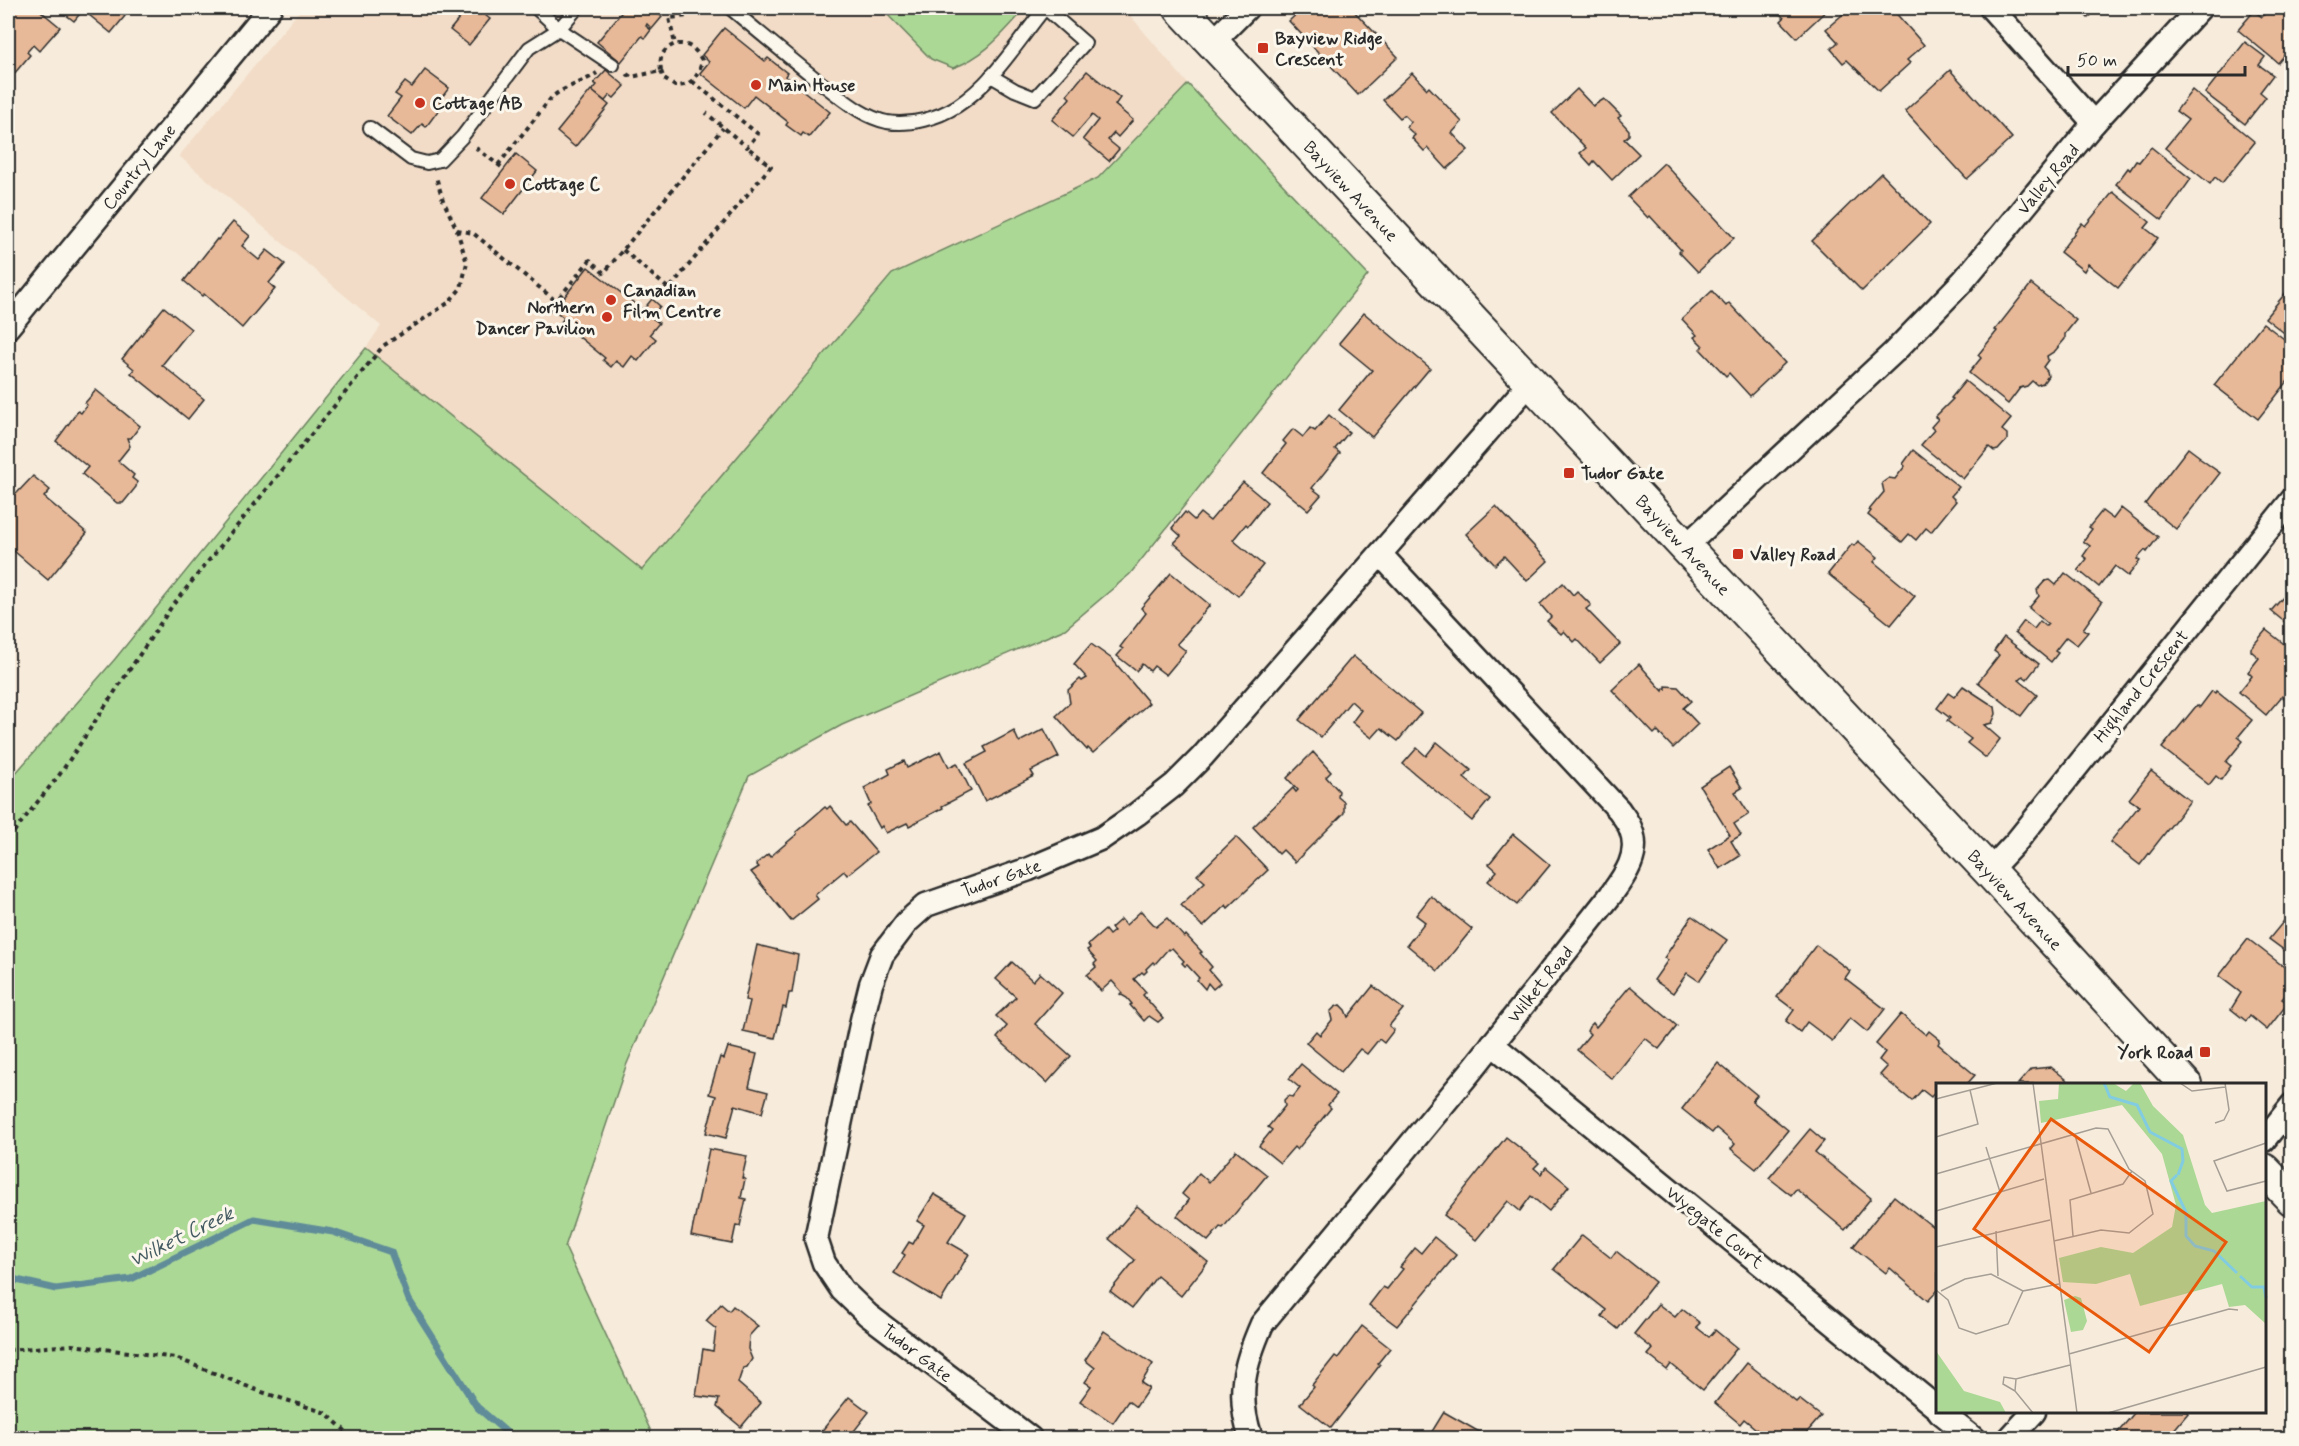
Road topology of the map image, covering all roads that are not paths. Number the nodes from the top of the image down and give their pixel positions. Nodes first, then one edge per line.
1 (270, 8) edge
2 (536, 8) edge
3 (577, 8) edge
4 (730, 8) edge
5 (1045, 8) edge
6 (1179, 8) edge
7 (1247, 8) edge
8 (1991, 8) edge
9 (2200, 8) edge
10 (559, 29) junction
11 (1212, 43) junction
12 (610, 63) road end
13 (991, 76) junction
14 (2094, 123) junction
15 (370, 128) dead end
16 (8, 327) edge
17 (1530, 382) junction
18 (2292, 500) edge
19 (1685, 547) junction
20 (1381, 555) junction
21 (1989, 871) junction
22 (1492, 1044) junction
23 (2184, 1083) edge
24 (2292, 1105) edge
25 (2266, 1139) edge
26 (2266, 1171) edge
27 (2292, 1199) edge
28 (1936, 1408) edge
29 (1943, 1413) edge
30 (2033, 1413) edge
31 (1030, 1438) edge
32 (1251, 1438) edge
33 (1973, 1438) edge
34 (2010, 1438) edge

1 - 16 street, Country Lane
2 - 10 lane
3 - 10 lane
4 - 13 lane
5 - 13 lane
5 - 13 lane
6 - 11 main road, Bayview Avenue
7 - 11 street
8 - 14 street
9 - 14 street, Valley Road
10 - 12 lane
10 - 15 lane
11 - 17 main road, Bayview Avenue
14 - 19 street, Valley Road
17 - 19 main road, Bayview Avenue
17 - 20 street, Tudor Gate
18 - 21 street, Highland Crescent
19 - 21 main road, Bayview Avenue
20 - 22 street, Wilket Road
20 - 31 street, Tudor Gate
21 - 23 main road, Bayview Avenue
22 - 28 street, Wyegate Court
22 - 32 street, Wilket Road
24 - 25 street
26 - 27 main road
29 - 33 street, Wyegate Court
30 - 34 street

